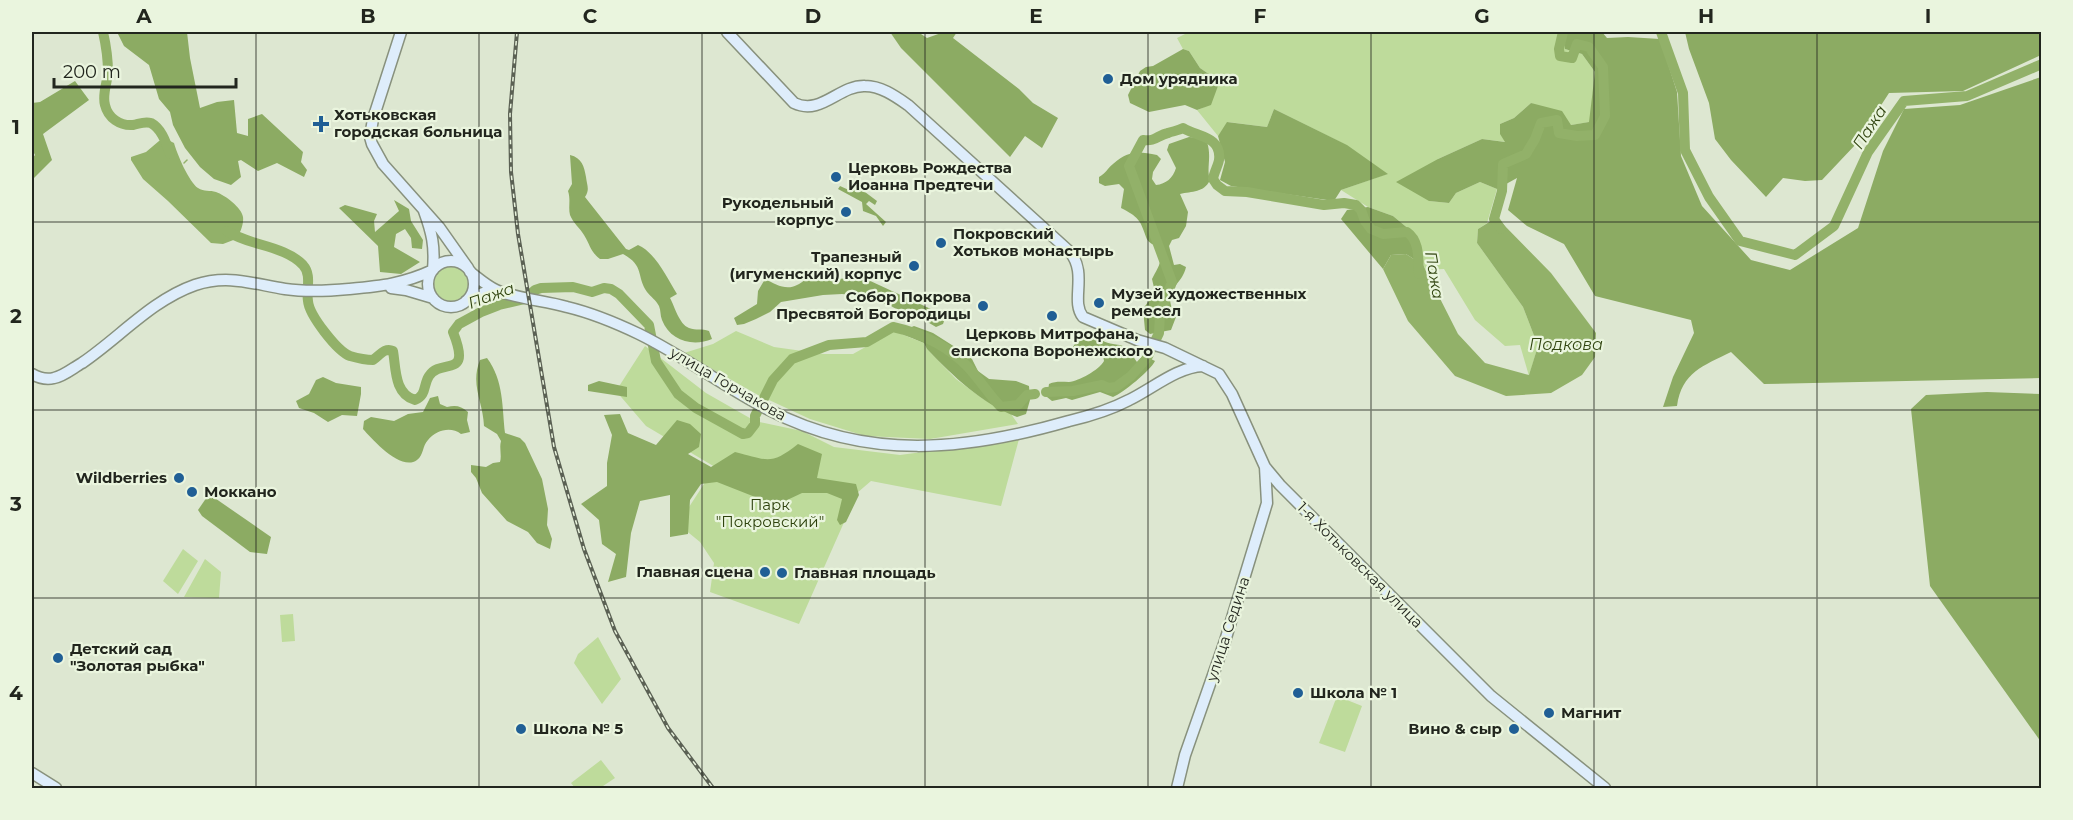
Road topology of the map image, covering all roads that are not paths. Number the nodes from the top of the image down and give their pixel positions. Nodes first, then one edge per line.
1 (401, 32) edge
2 (728, 33) edge
3 (424, 211) junction
4 (433, 270) junction
5 (469, 270) junction
6 (381, 287) junction
7 (497, 291) junction
8 (433, 298) junction
9 (465, 301) junction
10 (1165, 348) junction
11 (1203, 366) junction
12 (32, 374) edge
13 (1176, 375) junction
14 (1265, 467) junction
15 (32, 773) edge
16 (56, 789) edge
17 (1177, 789) edge
18 (1605, 789) edge

1 - 3 main road
2 - 10 main road, 1-я Хотьковская улица
3 - 4 main road
3 - 5 main road
4 - 5 main road
4 - 6 main road
4 - 8 main road
5 - 7 main road
5 - 9 main road
6 - 8 main road
6 - 12 main road
7 - 9 main road
7 - 13 main road, улица Горчакова
8 - 9 main road
10 - 11 main road, 1-я Хотьковская улица
10 - 13 main road
11 - 13 main road, улица Горчакова
11 - 14 main road, 1-я Хотьковская улица
14 - 17 main road, улица Седина
14 - 18 main road, 1-я Хотьковская улица
15 - 16 main road

